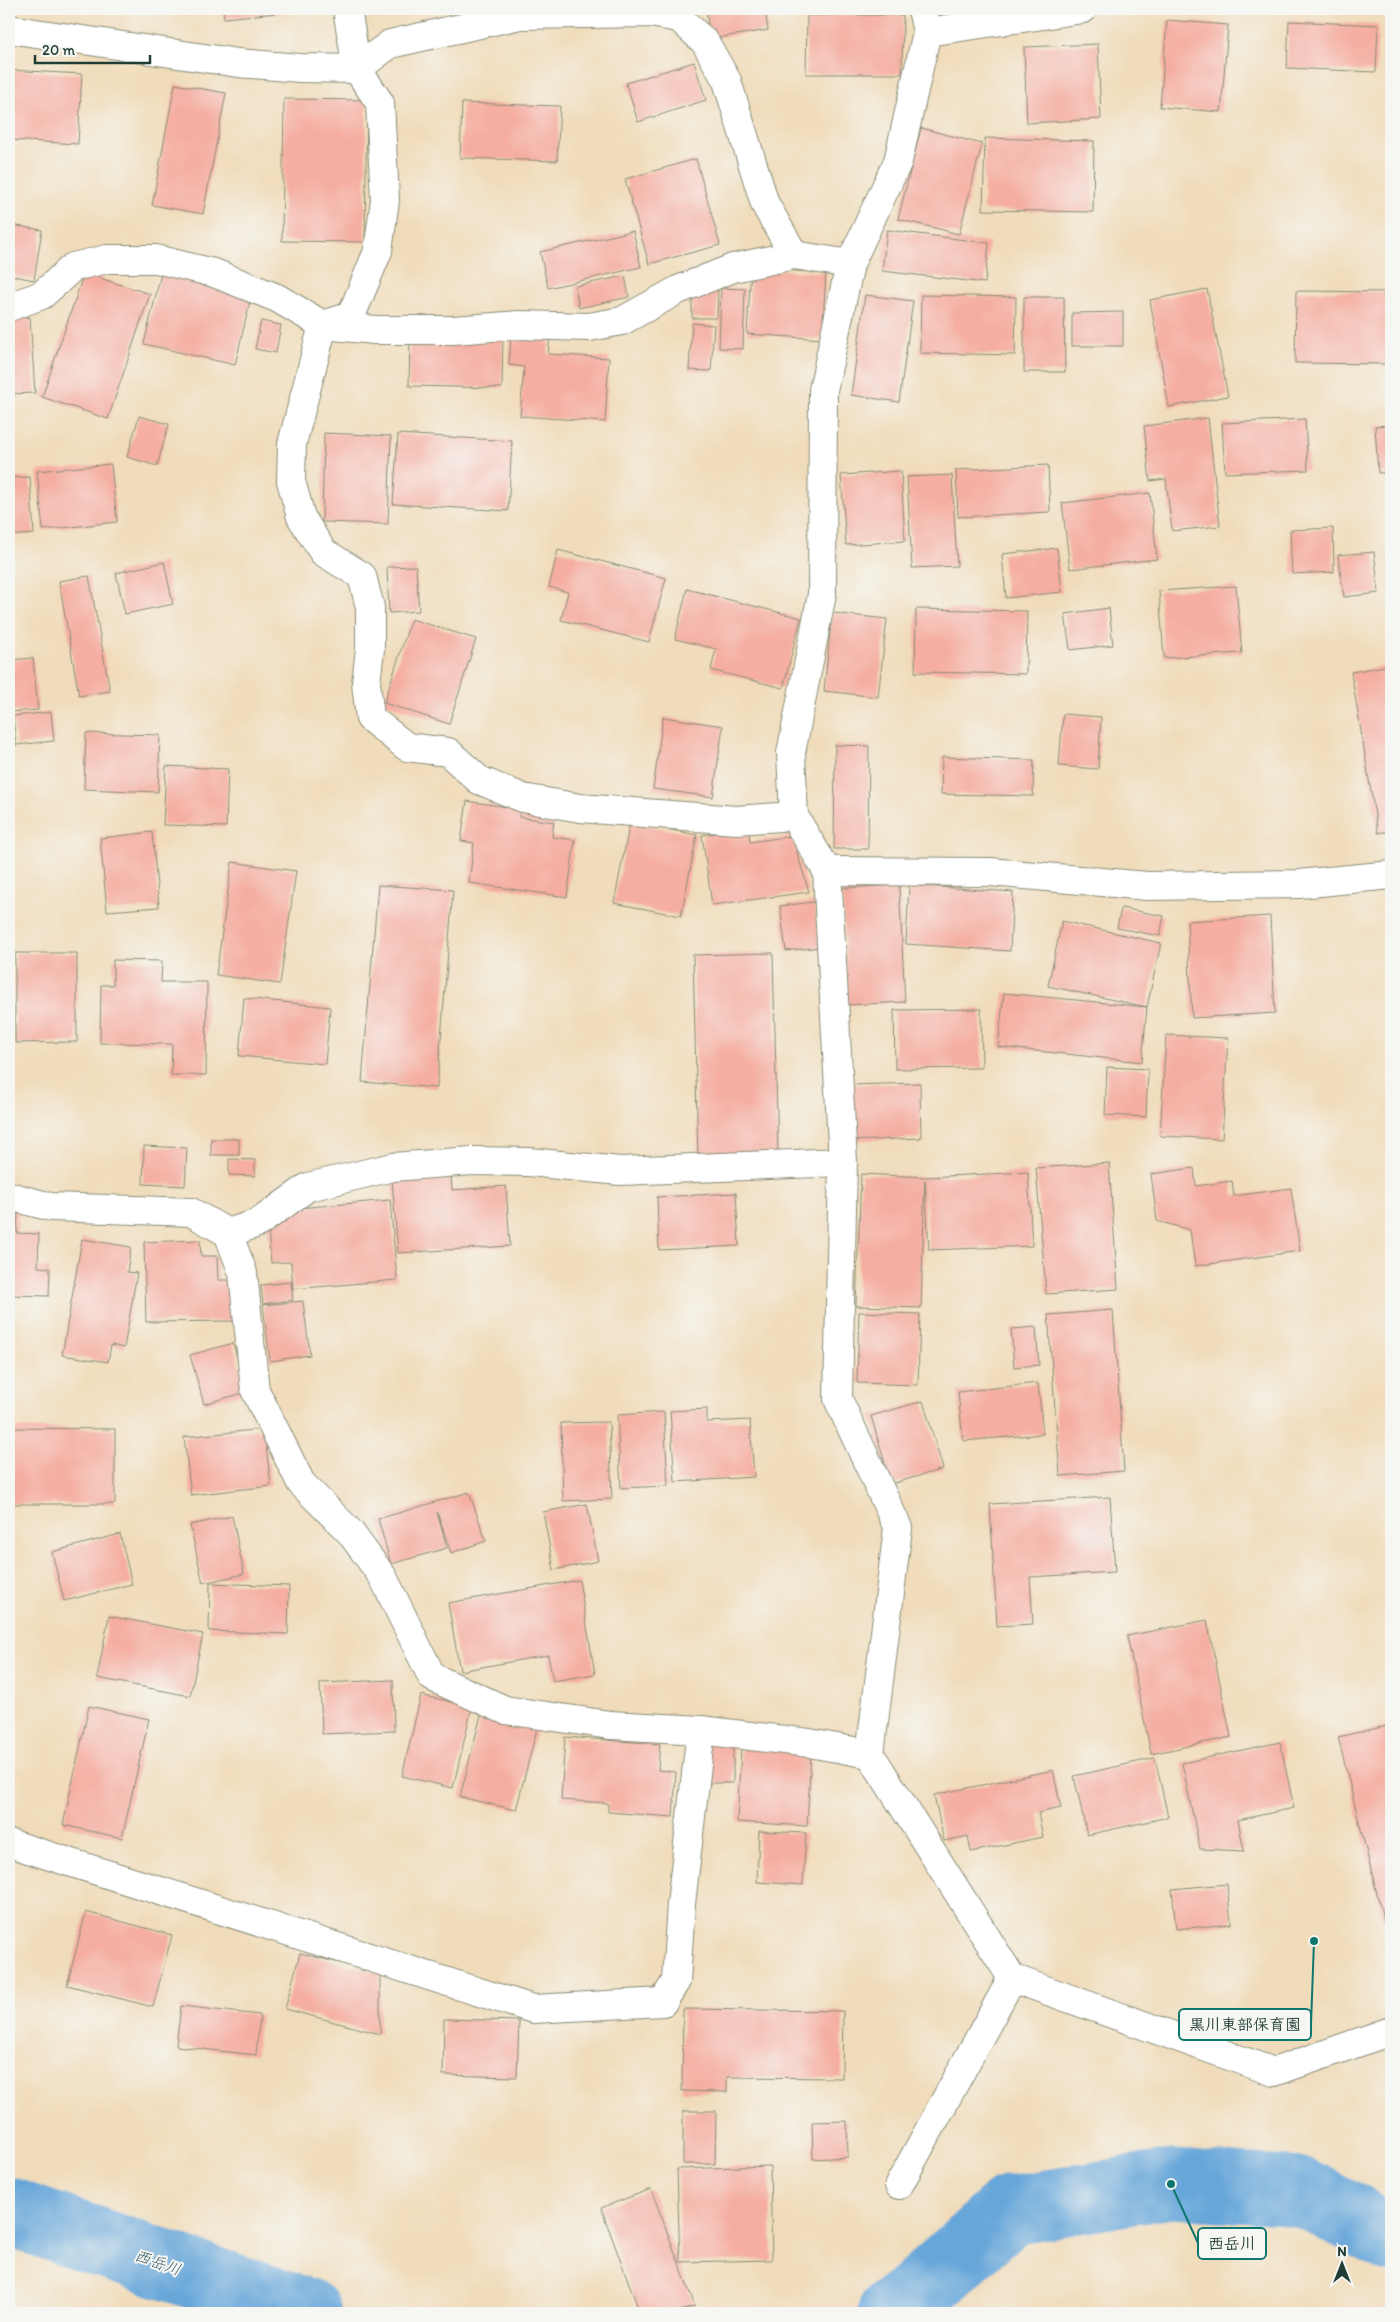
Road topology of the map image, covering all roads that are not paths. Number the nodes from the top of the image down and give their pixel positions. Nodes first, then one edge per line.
1 (347, 9) edge
2 (1083, 9) edge
3 (924, 20) edge
4 (9, 29) edge
5 (357, 69) junction
6 (794, 255) junction
7 (850, 264) junction
8 (9, 308) edge
9 (323, 325) junction
10 (794, 816) junction
11 (828, 871) junction
12 (1391, 875) edge
13 (843, 1162) junction
14 (9, 1196) edge
15 (228, 1233) junction
16 (701, 1730) junction
17 (870, 1754) junction
18 (9, 1844) edge
19 (1012, 1978) junction
20 (1391, 2031) edge
21 (899, 2185) dead end

1 - 5 street
2 - 3 street
3 - 7 street
4 - 5 street
5 - 6 street
5 - 9 street
6 - 7 street
6 - 9 street
7 - 10 street
8 - 9 street
9 - 10 street
10 - 11 street
11 - 12 street
11 - 13 street
13 - 15 street
13 - 17 street
14 - 15 street
15 - 16 street
16 - 17 street
16 - 18 street
17 - 19 street
19 - 20 street
19 - 21 street

